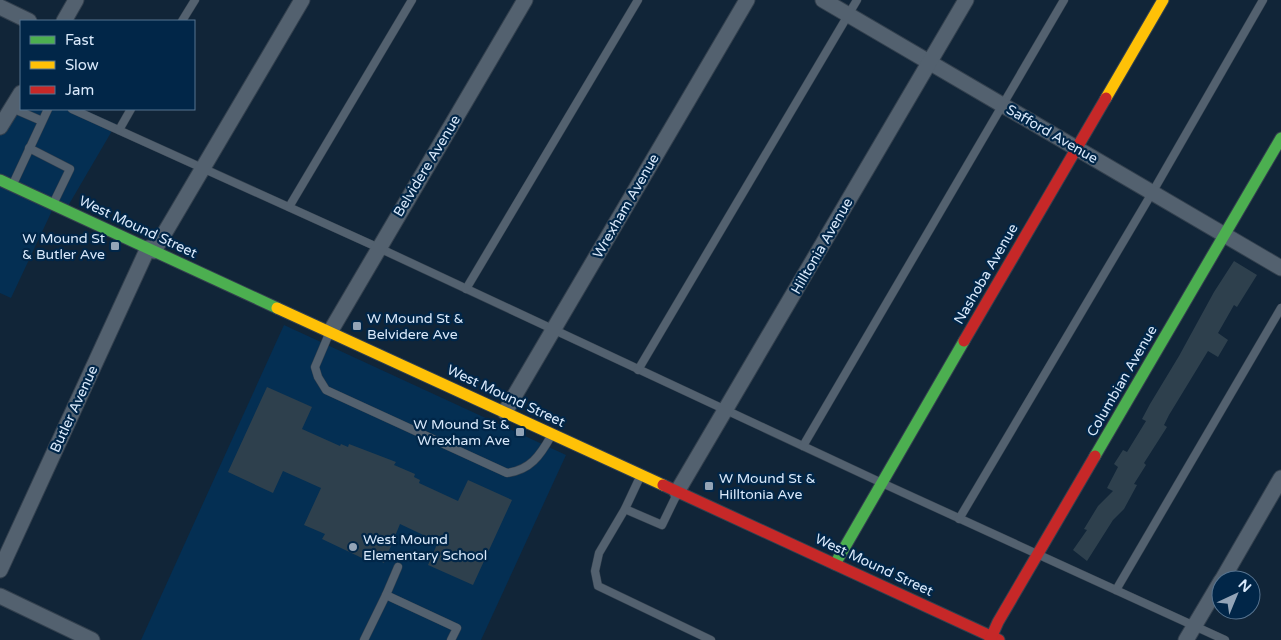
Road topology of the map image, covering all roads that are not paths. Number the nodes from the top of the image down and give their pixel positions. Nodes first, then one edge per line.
1 (76, 0) edge
2 (195, 0) edge
3 (302, 0) edge
4 (412, 0) edge
5 (525, 0) edge
6 (638, 0) edge
7 (747, 0) edge
8 (824, 0) edge
9 (857, 0) edge
10 (966, 0) edge
11 (1064, 0) edge
12 (1163, 0) edge
13 (1263, 0) edge
14 (0, 7) edge
15 (849, 15) junction
16 (26, 20) edge
17 (65, 20) edge
18 (183, 20) edge
19 (929, 62) junction
20 (20, 95) edge
21 (1003, 106) junction
22 (12, 108) junction
23 (48, 110) edge
24 (74, 110) edge
25 (130, 110) edge
26 (42, 121) junction
27 (0, 127) edge
28 (119, 130) junction
29 (1281, 138) edge
30 (29, 148) junction
31 (1076, 148) junction
32 (203, 168) junction
33 (0, 180) edge
34 (12, 185) junction
35 (1152, 193) junction
36 (53, 204) junction
37 (289, 207) junction
38 (1224, 235) junction
39 (379, 248) junction
40 (151, 249) junction
41 (1281, 268) edge
42 (466, 290) junction
43 (1281, 308) edge
44 (553, 330) junction
45 (330, 332) junction
46 (638, 370) junction
47 (725, 410) junction
48 (505, 412) junction
49 (552, 434) junction
50 (803, 446) junction
51 (641, 475) junction
52 (1281, 478) edge
53 (882, 483) junction
54 (678, 492) junction
55 (625, 509) junction
56 (959, 518) junction
57 (1037, 555) junction
58 (835, 564) junction
59 (398, 567) dead end
60 (0, 570) edge
61 (1227, 570) edge
62 (1116, 590) junction
63 (386, 595) junction
64 (0, 596) edge
65 (1211, 598) edge
66 (1195, 626) junction
67 (993, 639) edge
68 (92, 640) edge
69 (364, 640) edge
70 (451, 640) edge
71 (711, 640) edge
72 (1186, 640) edge
73 (1225, 640) edge

1 - 17 street
2 - 18 lane
3 - 32 street, Butler Avenue
4 - 37 lane
5 - 39 street, Belvidere Avenue
6 - 42 lane
7 - 44 street, Wrexham Avenue
8 - 15 street, Safford Avenue
9 - 15 lane
10 - 19 street, Hilltonia Avenue
11 - 21 lane
12 - 31 street, Nashoba Avenue
13 - 35 lane
14 - 16 street
15 - 19 street, Safford Avenue
15 - 46 lane
19 - 21 street, Safford Avenue
19 - 47 street, Hilltonia Avenue
20 - 22 street
21 - 31 street, Safford Avenue
21 - 50 lane
22 - 26 lane
22 - 27 street
23 - 26 lane
24 - 28 lane
25 - 28 lane
26 - 30 lane
28 - 32 lane
29 - 38 street, Columbian Avenue
30 - 34 lane
30 - 36 lane
31 - 35 street, Safford Avenue
31 - 53 street, Nashoba Avenue
32 - 37 lane
32 - 40 street, Butler Avenue
33 - 34 street, West Mound Street
34 - 36 street, West Mound Street
35 - 38 street, Safford Avenue
35 - 56 lane
36 - 40 street, West Mound Street
37 - 39 lane
38 - 41 street, Safford Avenue
38 - 57 street, Columbian Avenue
39 - 42 lane
39 - 45 street, Belvidere Avenue
40 - 45 street, West Mound Street
40 - 60 street, Butler Avenue
42 - 44 lane
43 - 62 lane
44 - 46 lane
44 - 48 street, Wrexham Avenue
45 - 48 street, West Mound Street
45 - 49 lane
46 - 47 lane
47 - 50 lane
47 - 54 street, Hilltonia Avenue
48 - 49 street, West Mound Street
49 - 51 street, West Mound Street
50 - 53 lane
51 - 54 street, West Mound Street
51 - 55 lane
52 - 61 street
53 - 56 lane
53 - 58 street, Nashoba Avenue
54 - 55 lane
54 - 58 street, West Mound Street
55 - 71 lane
56 - 57 lane
57 - 62 lane
57 - 67 street, Columbian Avenue
58 - 67 street, West Mound Street
59 - 63 lane
62 - 66 lane
63 - 69 lane
63 - 70 lane
64 - 68 street
65 - 66 street
66 - 72 street
66 - 73 lane

